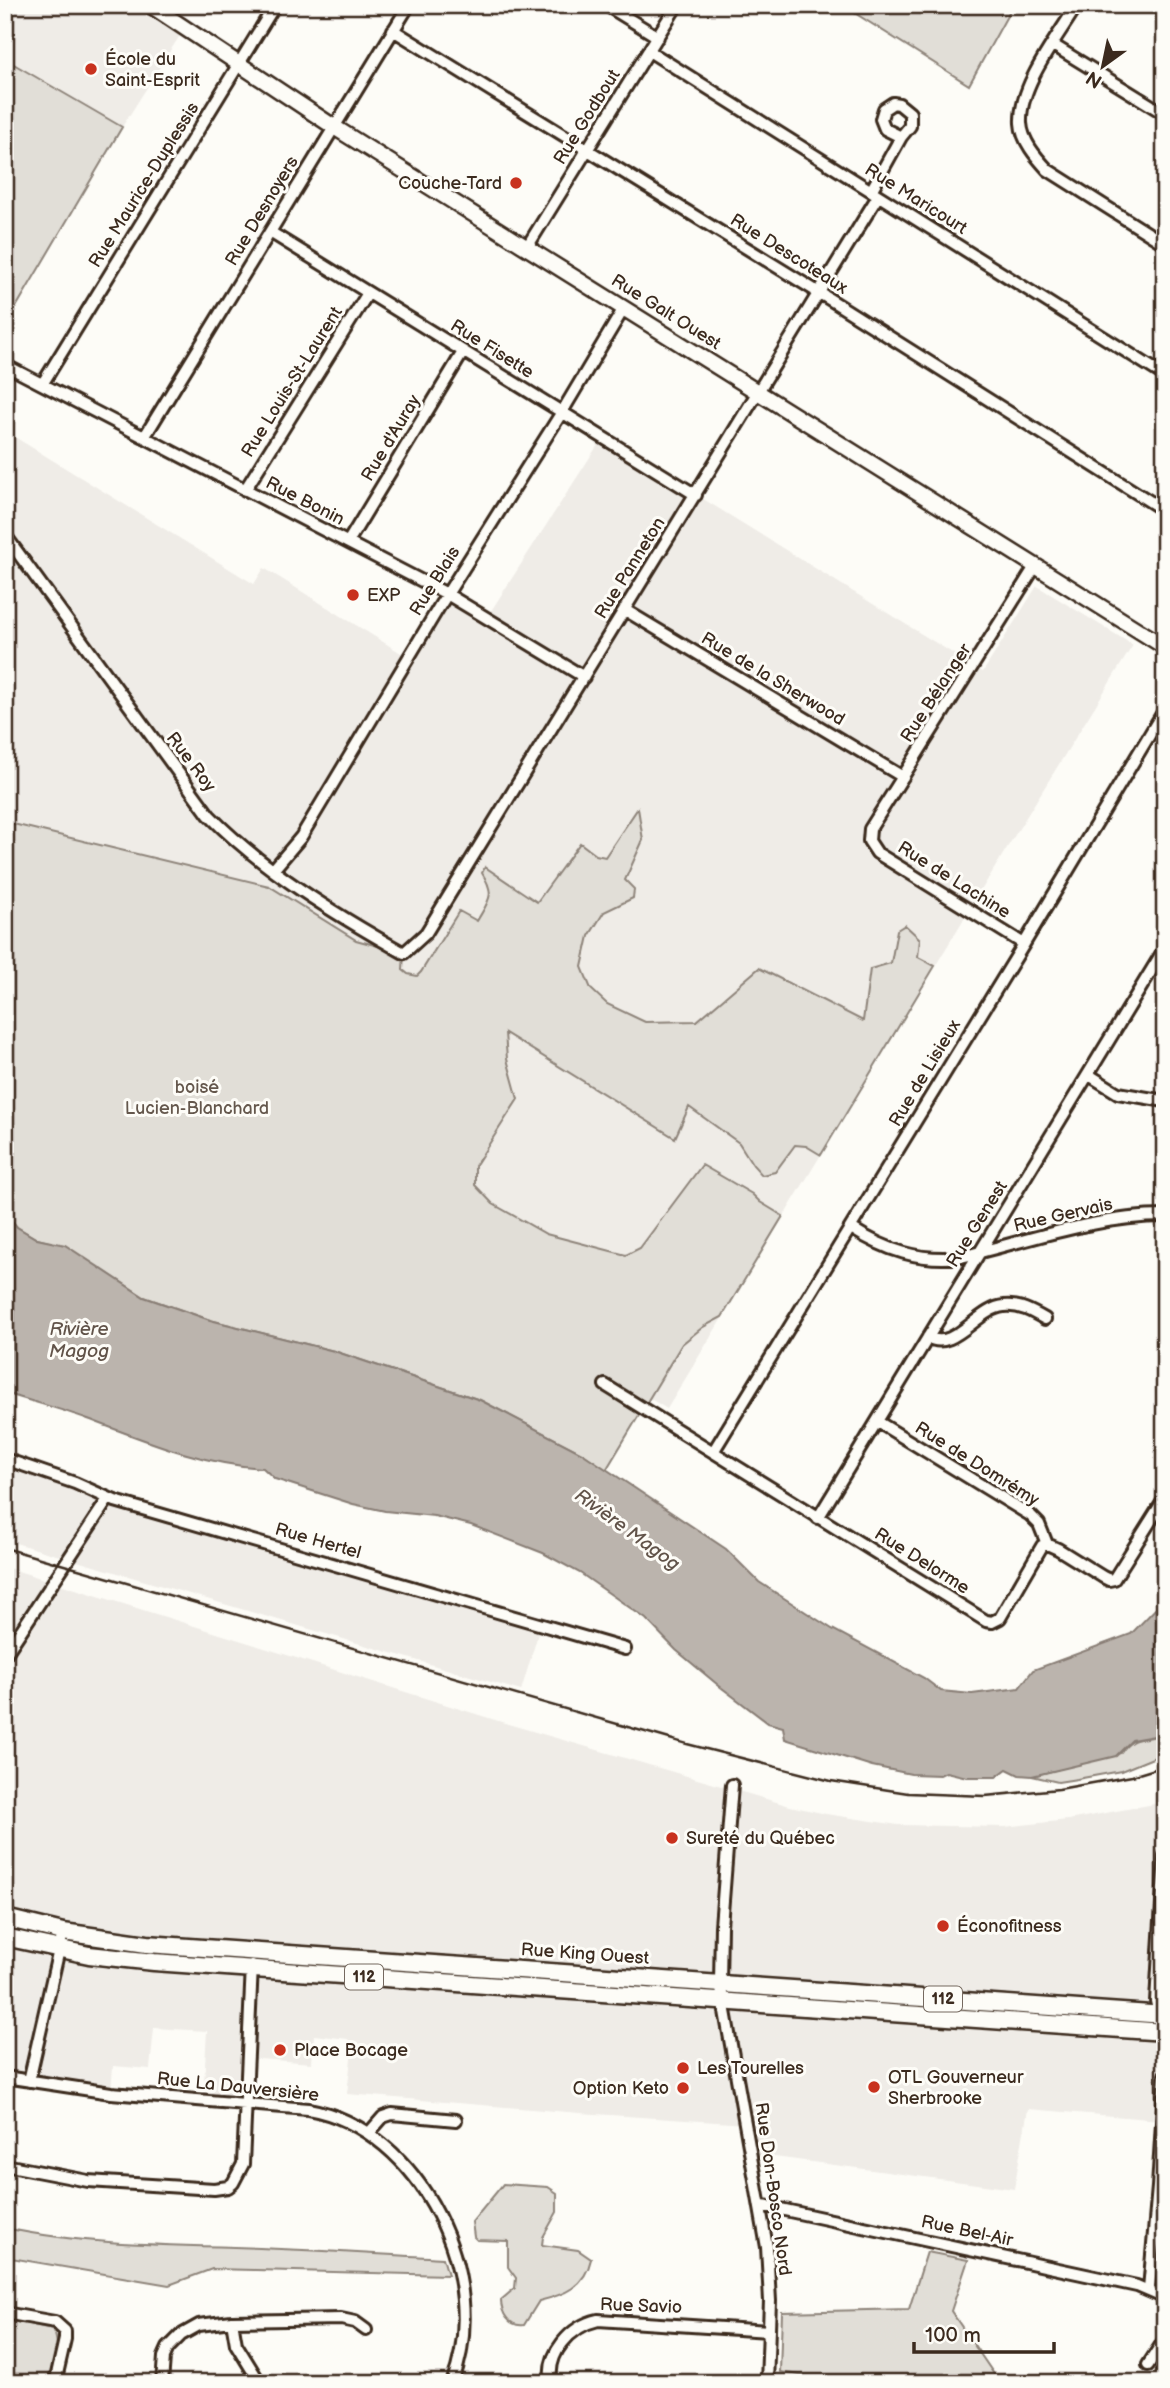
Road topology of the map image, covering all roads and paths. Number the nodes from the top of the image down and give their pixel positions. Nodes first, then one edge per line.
1 (150, 5) edge
2 (275, 5) edge
3 (409, 5) edge
4 (606, 5) edge
5 (677, 5) edge
6 (1077, 5) edge
7 (393, 30) junction
8 (658, 37) junction
9 (1054, 45) junction
10 (649, 51) junction
11 (239, 66) junction
12 (1165, 114) edge
13 (334, 127) junction
14 (901, 137) dead end
15 (587, 150) junction
16 (874, 194) junction
17 (270, 232) junction
18 (1165, 244) edge
19 (527, 247) junction
20 (368, 293) junction
21 (821, 293) junction
22 (624, 308) junction
23 (463, 352) junction
24 (5, 365) edge
25 (1165, 376) edge
26 (43, 383) junction
27 (759, 392) junction
28 (562, 412) junction
29 (145, 436) junction
30 (245, 490) junction
31 (696, 495) junction
32 (1165, 511) edge
33 (5, 535) edge
34 (348, 542) junction
35 (1037, 565) junction
36 (447, 594) junction
37 (625, 610) junction
38 (1165, 647) edge
39 (583, 677) junction
40 (1165, 709) edge
41 (903, 777) junction
42 (869, 841) joint
43 (273, 870) junction
44 (1024, 944) junction
45 (1165, 948) edge
46 (404, 953) joint
47 (1089, 1075) junction
48 (1165, 1101) edge
49 (1165, 1216) edge
50 (851, 1228) junction
51 (980, 1252) junction
52 (1045, 1319) dead end
53 (928, 1337) junction
54 (605, 1385) dead end
55 (878, 1423) junction
56 (713, 1452) junction
57 (5, 1459) edge
58 (1165, 1498) edge
59 (108, 1499) junction
60 (818, 1518) junction
61 (1047, 1544) junction
62 (625, 1649) dead end
63 (5, 1655) edge
64 (732, 1785) dead end
65 (1165, 1855) edge
66 (5, 1918) edge
67 (63, 1932) junction
68 (5, 1937) edge
69 (60, 1949) junction
70 (253, 1951) junction
71 (252, 1969) junction
72 (720, 1983) junction
73 (724, 2001) junction
74 (1161, 2014) edge
75 (1165, 2032) edge
76 (1165, 2075) edge
77 (5, 2077) edge
78 (29, 2081) junction
79 (244, 2103) junction
80 (456, 2120) dead end
81 (369, 2133) junction
82 (5, 2165) edge
83 (1161, 2188) edge
84 (761, 2206) junction
85 (1149, 2289) junction
86 (1165, 2298) edge
87 (5, 2313) edge
88 (232, 2321) junction
89 (366, 2330) dead end
90 (769, 2331) junction
91 (1165, 2339) edge
92 (1148, 2365) dead end
93 (55, 2383) edge
94 (162, 2383) edge
95 (260, 2383) edge
96 (452, 2383) edge
97 (552, 2383) edge
98 (767, 2383) edge

1 - 11 street, Rue Galt Ouest
2 - 11 street, Rue Maurice-Duplessis
3 - 7 street, Rue Desnoyers
4 - 8 street
5 - 8 street, Rue Godbout
6 - 9 street
7 - 13 street, Rue Desnoyers
7 - 15 street, Rue Descoteaux
8 - 10 street, Rue Godbout
9 - 12 street
9 - 18 street
10 - 15 street, Rue Godbout
10 - 16 street, Rue Maricourt
11 - 13 street, Rue Galt Ouest
11 - 26 street, Rue Maurice-Duplessis
13 - 17 street, Rue Desnoyers
13 - 19 street, Rue Galt Ouest
14 - 16 street, Rue Panneton
15 - 19 street, Rue Godbout
15 - 21 street, Rue Descoteaux
16 - 21 street, Rue Panneton
16 - 25 street, Rue Maricourt
17 - 20 street, Rue Fisette
17 - 29 street, Rue Desnoyers
19 - 22 street, Rue Galt Ouest
20 - 23 street, Rue Fisette
20 - 30 street, Rue Louis-St-Laurent
21 - 27 street, Rue Panneton
21 - 32 street, Rue Descoteaux
22 - 27 street, Rue Galt Ouest
22 - 28 street, Rue Blais
23 - 28 street, Rue Fisette
23 - 34 street, Rue d'Auray
24 - 26 street, Rue Bonin
26 - 29 street, Rue Bonin
27 - 31 street, Rue Panneton
27 - 35 street, Rue Galt Ouest
28 - 31 street, Rue Fisette
28 - 36 street, Rue Blais
29 - 30 street, Rue Bonin
30 - 34 street, Rue Bonin
31 - 37 street, Rue Panneton
33 - 43 street, Rue Roy
34 - 36 street, Rue Bonin
35 - 38 street, Rue Galt Ouest
35 - 41 street, Rue Bélanger
36 - 39 street, Rue Bonin
36 - 43 street, Rue Blais
37 - 39 street, Rue Panneton
37 - 41 street, Rue de la Sherwood
39 - 46 street, Rue Panneton
40 - 44 street, Rue de Lisieux
41 - 42 street, Rue Bélanger
42 - 44 street, Rue de Lachine
43 - 46 street, Rue Roy
44 - 50 street, Rue de Lisieux
45 - 47 street, Rue Genest
47 - 48 street
47 - 51 street, Rue Genest
49 - 51 street, Rue Gervais
50 - 51 street, Rue Gervais
50 - 56 street, Rue de Lisieux
51 - 53 street, Rue Genest
52 - 53 street
53 - 55 street, Rue Genest
54 - 56 street, Rue Delorme
55 - 60 street, Rue Genest
55 - 61 street, Rue de Domrémy
56 - 60 street, Rue Delorme
57 - 59 street, Rue Hertel
58 - 61 street
59 - 62 street, Rue Hertel
59 - 63 street
60 - 61 street, Rue Delorme
64 - 72 street, Rue Don-Bosco Nord
65 - 74 street
66 - 67 main road, Rue King Ouest / 112
67 - 69 street
67 - 70 main road, Rue King Ouest / 112
68 - 69 main road, 112
69 - 71 main road, 112
69 - 78 street
70 - 71 street
70 - 72 main road, Rue King Ouest / 112
71 - 73 main road, 112
71 - 79 street
72 - 73 street, Rue Don-Bosco Nord
72 - 74 main road, Rue King Ouest / 112
73 - 75 main road, 112
73 - 84 street, Rue Don-Bosco Nord
74 - 75 street
76 - 83 street
77 - 78 street, Rue La Dauversière
78 - 79 street, Rue La Dauversière
79 - 81 street, Rue La Dauversière
79 - 82 street
80 - 81 street
81 - 96 street, Rue La Dauversière
83 - 85 street
84 - 85 street, Rue Bel-Air
84 - 90 street, Rue Don-Bosco Nord
85 - 86 street, Rue Bel-Air
87 - 93 street
88 - 89 street
88 - 94 street
88 - 95 street
90 - 97 street, Rue Savio
90 - 98 street, Rue Don-Bosco Nord
91 - 92 street

